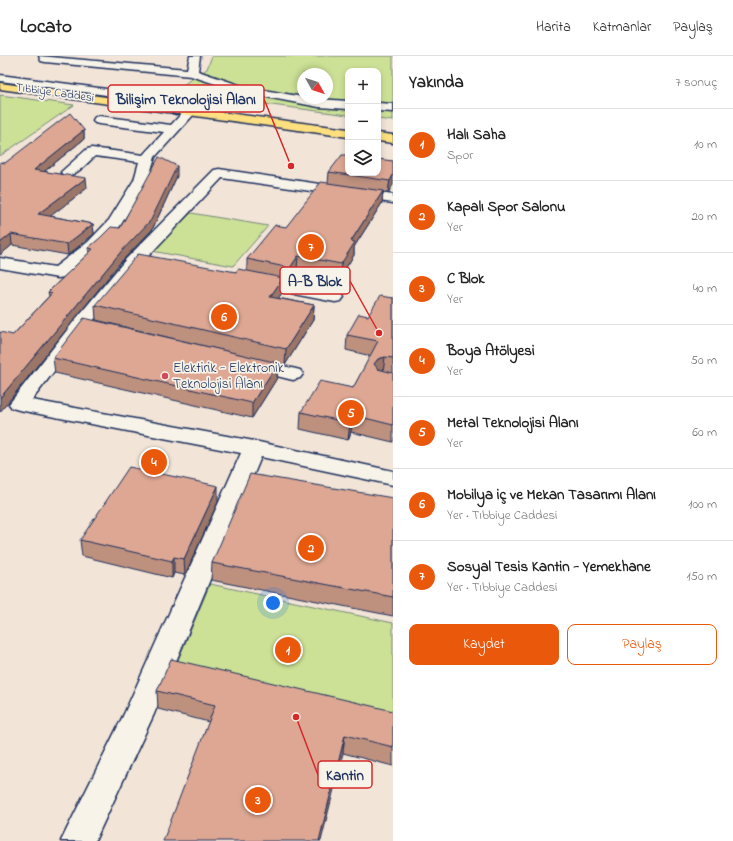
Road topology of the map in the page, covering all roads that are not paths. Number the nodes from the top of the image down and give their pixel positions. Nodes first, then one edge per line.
1 (44, 56) edge
2 (195, 56) edge
3 (112, 66) junction
4 (192, 73) junction
5 (0, 78) edge
6 (78, 78) dead end
7 (0, 86) edge
8 (65, 86) junction
9 (91, 90) junction
10 (345, 105) edge
11 (381, 107) edge
12 (393, 108) edge
13 (183, 111) junction
14 (99, 120) dead end
15 (174, 129) junction
16 (345, 133) edge
17 (381, 137) edge
18 (393, 139) edge
19 (146, 159) junction
20 (68, 172) dead end
21 (393, 199) edge
22 (0, 263) edge
23 (237, 277) edge
24 (335, 297) dead end
25 (81, 324) junction
26 (104, 329) edge
27 (232, 360) edge
28 (293, 374) dead end
29 (254, 448) junction
30 (393, 478) edge
31 (78, 841) edge

1 - 3 lane
2 - 4 lane
3 - 4 lane
3 - 9 lane
4 - 10 lane
5 - 8 lane
6 - 8 lane
7 - 13 main road, Tıbbiye Caddesi
8 - 9 lane
9 - 13 lane
11 - 12 lane
13 - 15 lane
13 - 16 main road, Tıbbiye Caddesi
14 - 15 lane
15 - 19 lane
17 - 18 main road
19 - 20 lane
19 - 22 lane
21 - 25 lane
23 - 24 lane
25 - 26 lane
25 - 29 lane
27 - 28 lane
29 - 30 lane
29 - 31 lane

